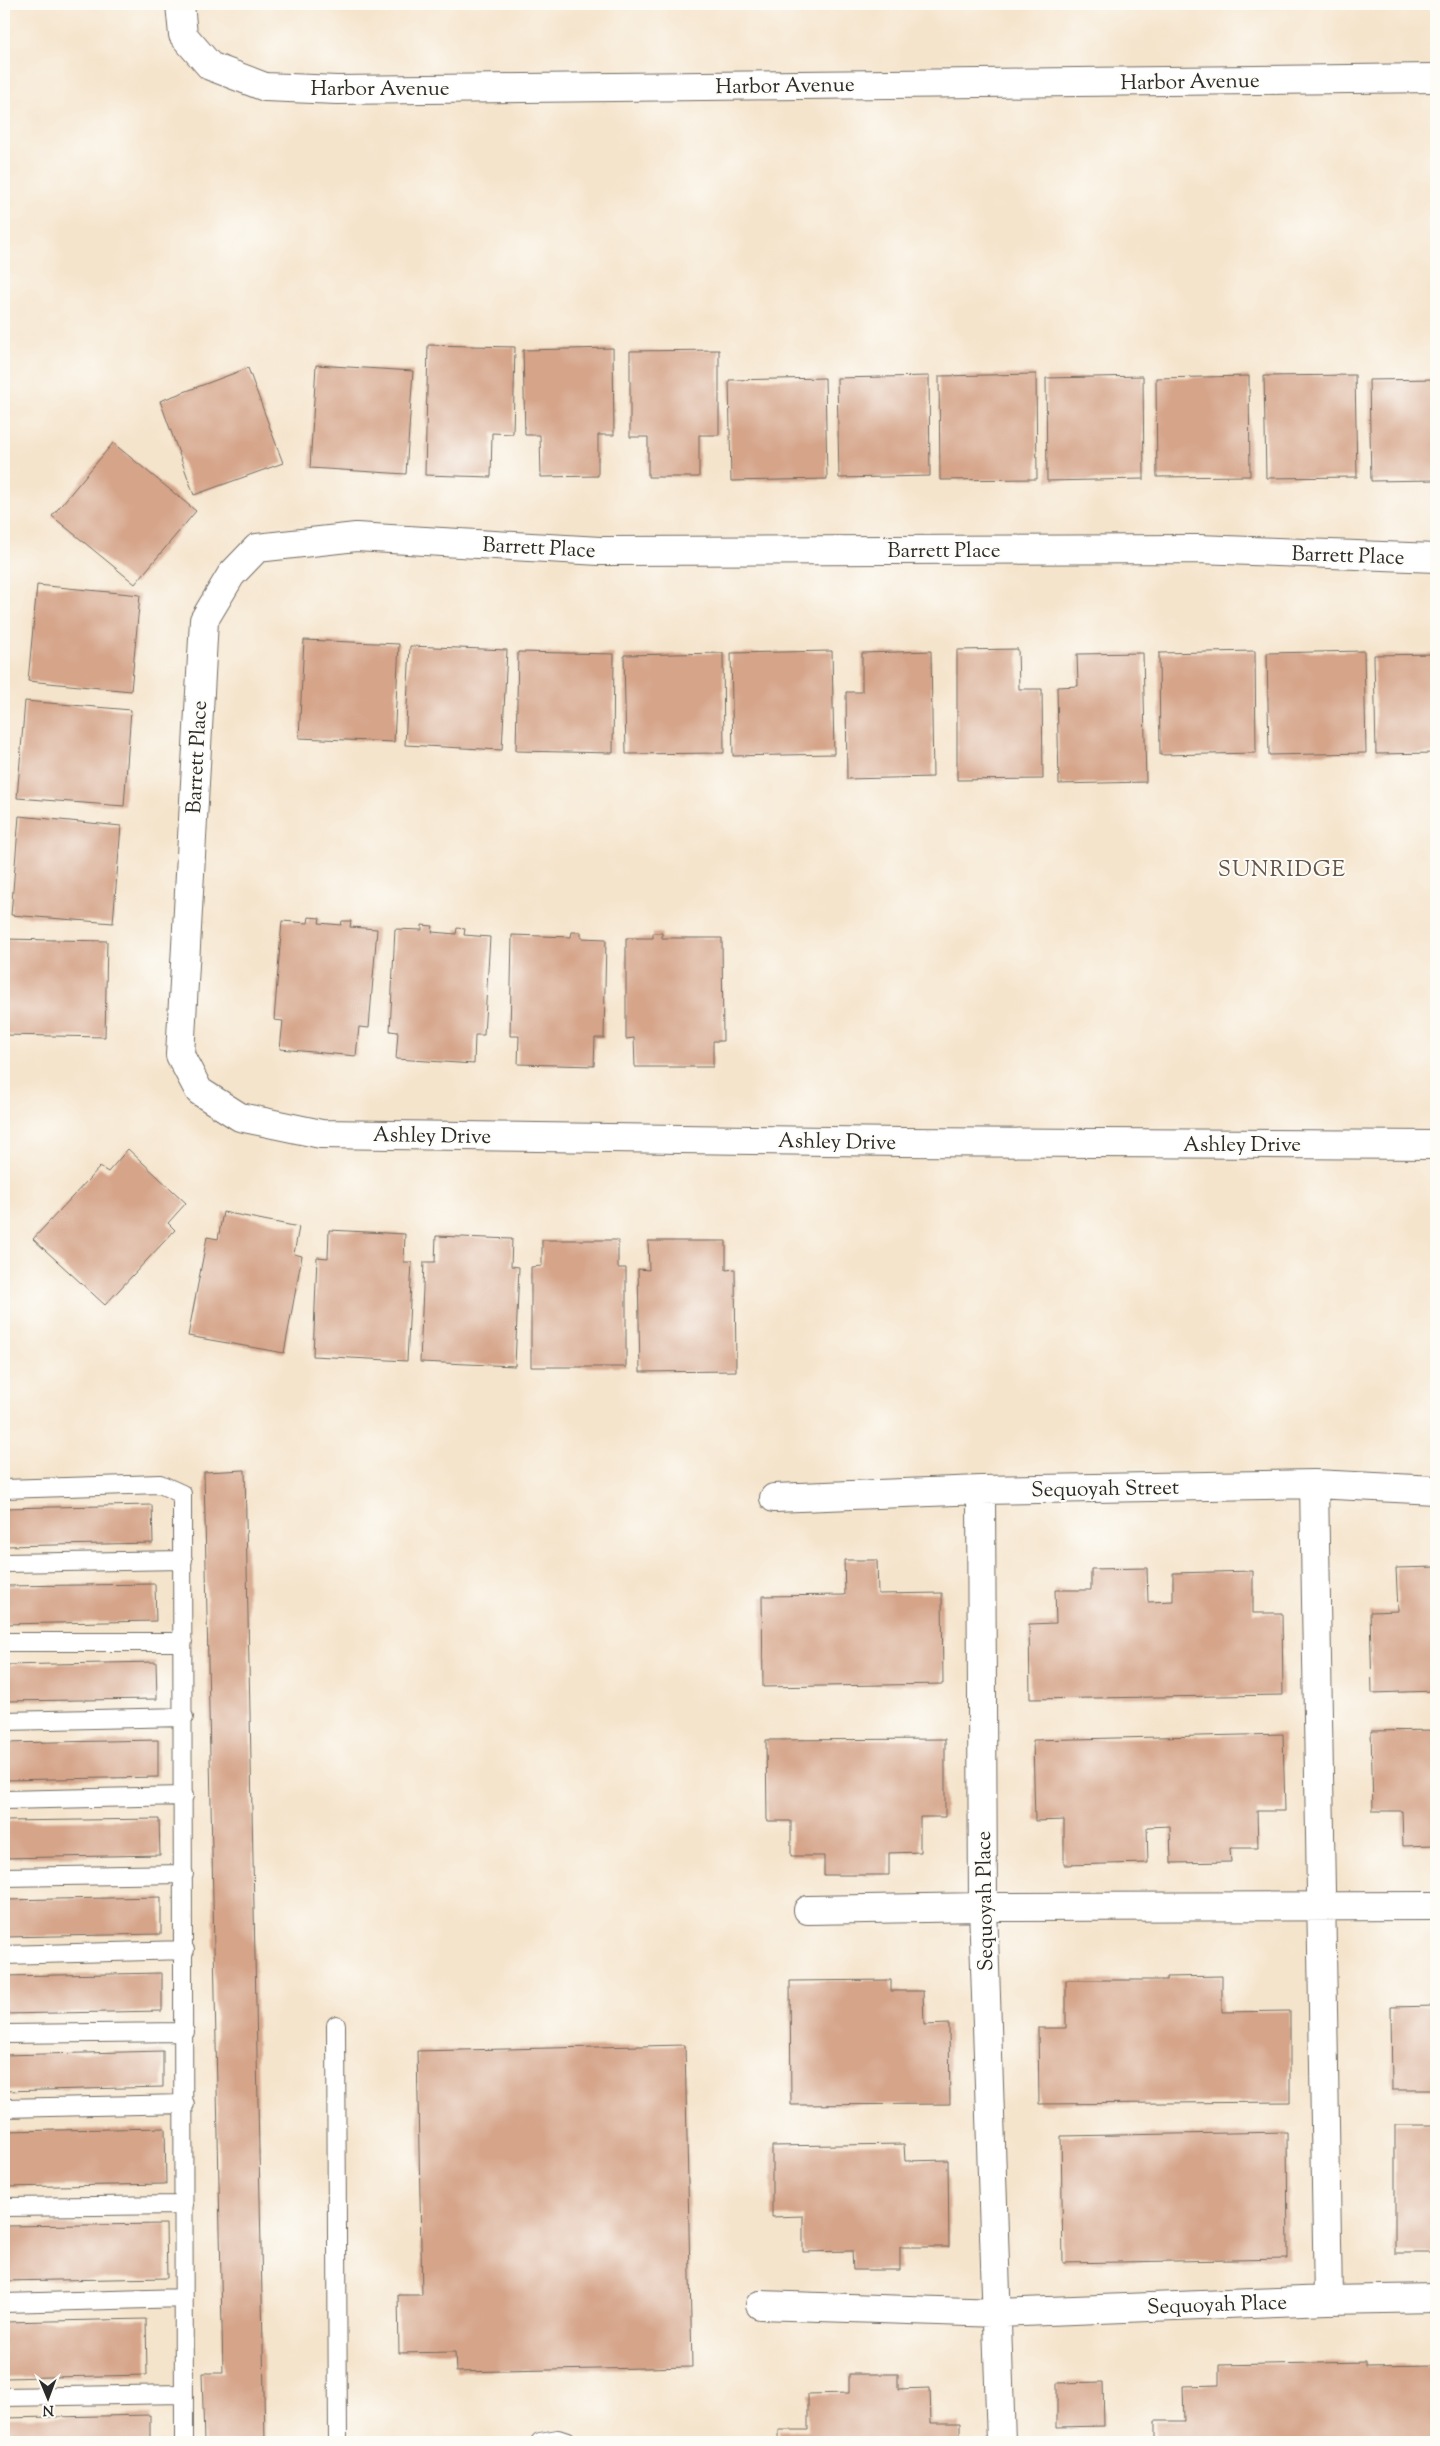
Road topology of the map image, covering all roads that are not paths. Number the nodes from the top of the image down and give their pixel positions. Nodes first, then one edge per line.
1 (180, 4) edge
2 (1436, 78) edge
3 (1436, 558) edge
4 (240, 1117) joint
5 (1436, 1145) edge
6 (1314, 1484) junction
7 (4, 1489) edge
8 (981, 1490) junction
9 (1436, 1490) edge
10 (774, 1498) dead end
11 (183, 1560) junction
12 (4, 1563) edge
13 (4, 1642) edge
14 (183, 1642) junction
15 (184, 1717) junction
16 (4, 1721) edge
17 (184, 1796) junction
18 (4, 1800) edge
19 (184, 1874) junction
20 (4, 1877) edge
21 (1321, 1905) junction
22 (1436, 1906) edge
23 (983, 1907) junction
24 (808, 1910) dead end
25 (184, 1950) junction
26 (4, 1955) edge
27 (336, 2025) dead end
28 (185, 2032) junction
29 (4, 2034) edge
30 (185, 2104) junction
31 (4, 2108) edge
32 (184, 2205) junction
33 (4, 2208) edge
34 (184, 2298) junction
35 (1436, 2298) edge
36 (1328, 2300) junction
37 (4, 2303) edge
38 (760, 2305) dead end
39 (998, 2313) junction
40 (184, 2394) junction
41 (4, 2397) edge
42 (184, 2442) edge
43 (338, 2442) edge
44 (540, 2442) edge
45 (566, 2442) edge
46 (1000, 2442) edge

1 - 2 street, Harbor Avenue
3 - 4 street, Barrett Place
4 - 5 street, Ashley Drive
6 - 8 street, Sequoyah Street
6 - 9 street, Sequoyah Street
6 - 21 street
7 - 11 lane
8 - 10 street, Sequoyah Street
8 - 23 street, Sequoyah Place
11 - 12 lane
11 - 14 lane
13 - 14 lane
14 - 15 lane
15 - 16 lane
15 - 17 lane
17 - 18 lane
17 - 19 lane
19 - 20 lane
19 - 25 lane
21 - 22 street
21 - 23 street
21 - 36 street
23 - 24 street
23 - 39 street, Sequoyah Place
25 - 26 lane
25 - 28 lane
27 - 43 lane
28 - 29 lane
28 - 30 lane
30 - 31 lane
30 - 32 lane
32 - 33 lane
32 - 34 lane
34 - 37 lane
34 - 40 lane
35 - 36 street, Sequoyah Place
36 - 39 street, Sequoyah Place
38 - 39 street, Sequoyah Place
39 - 46 street, Sequoyah Place
40 - 41 lane
40 - 42 lane
44 - 45 lane

